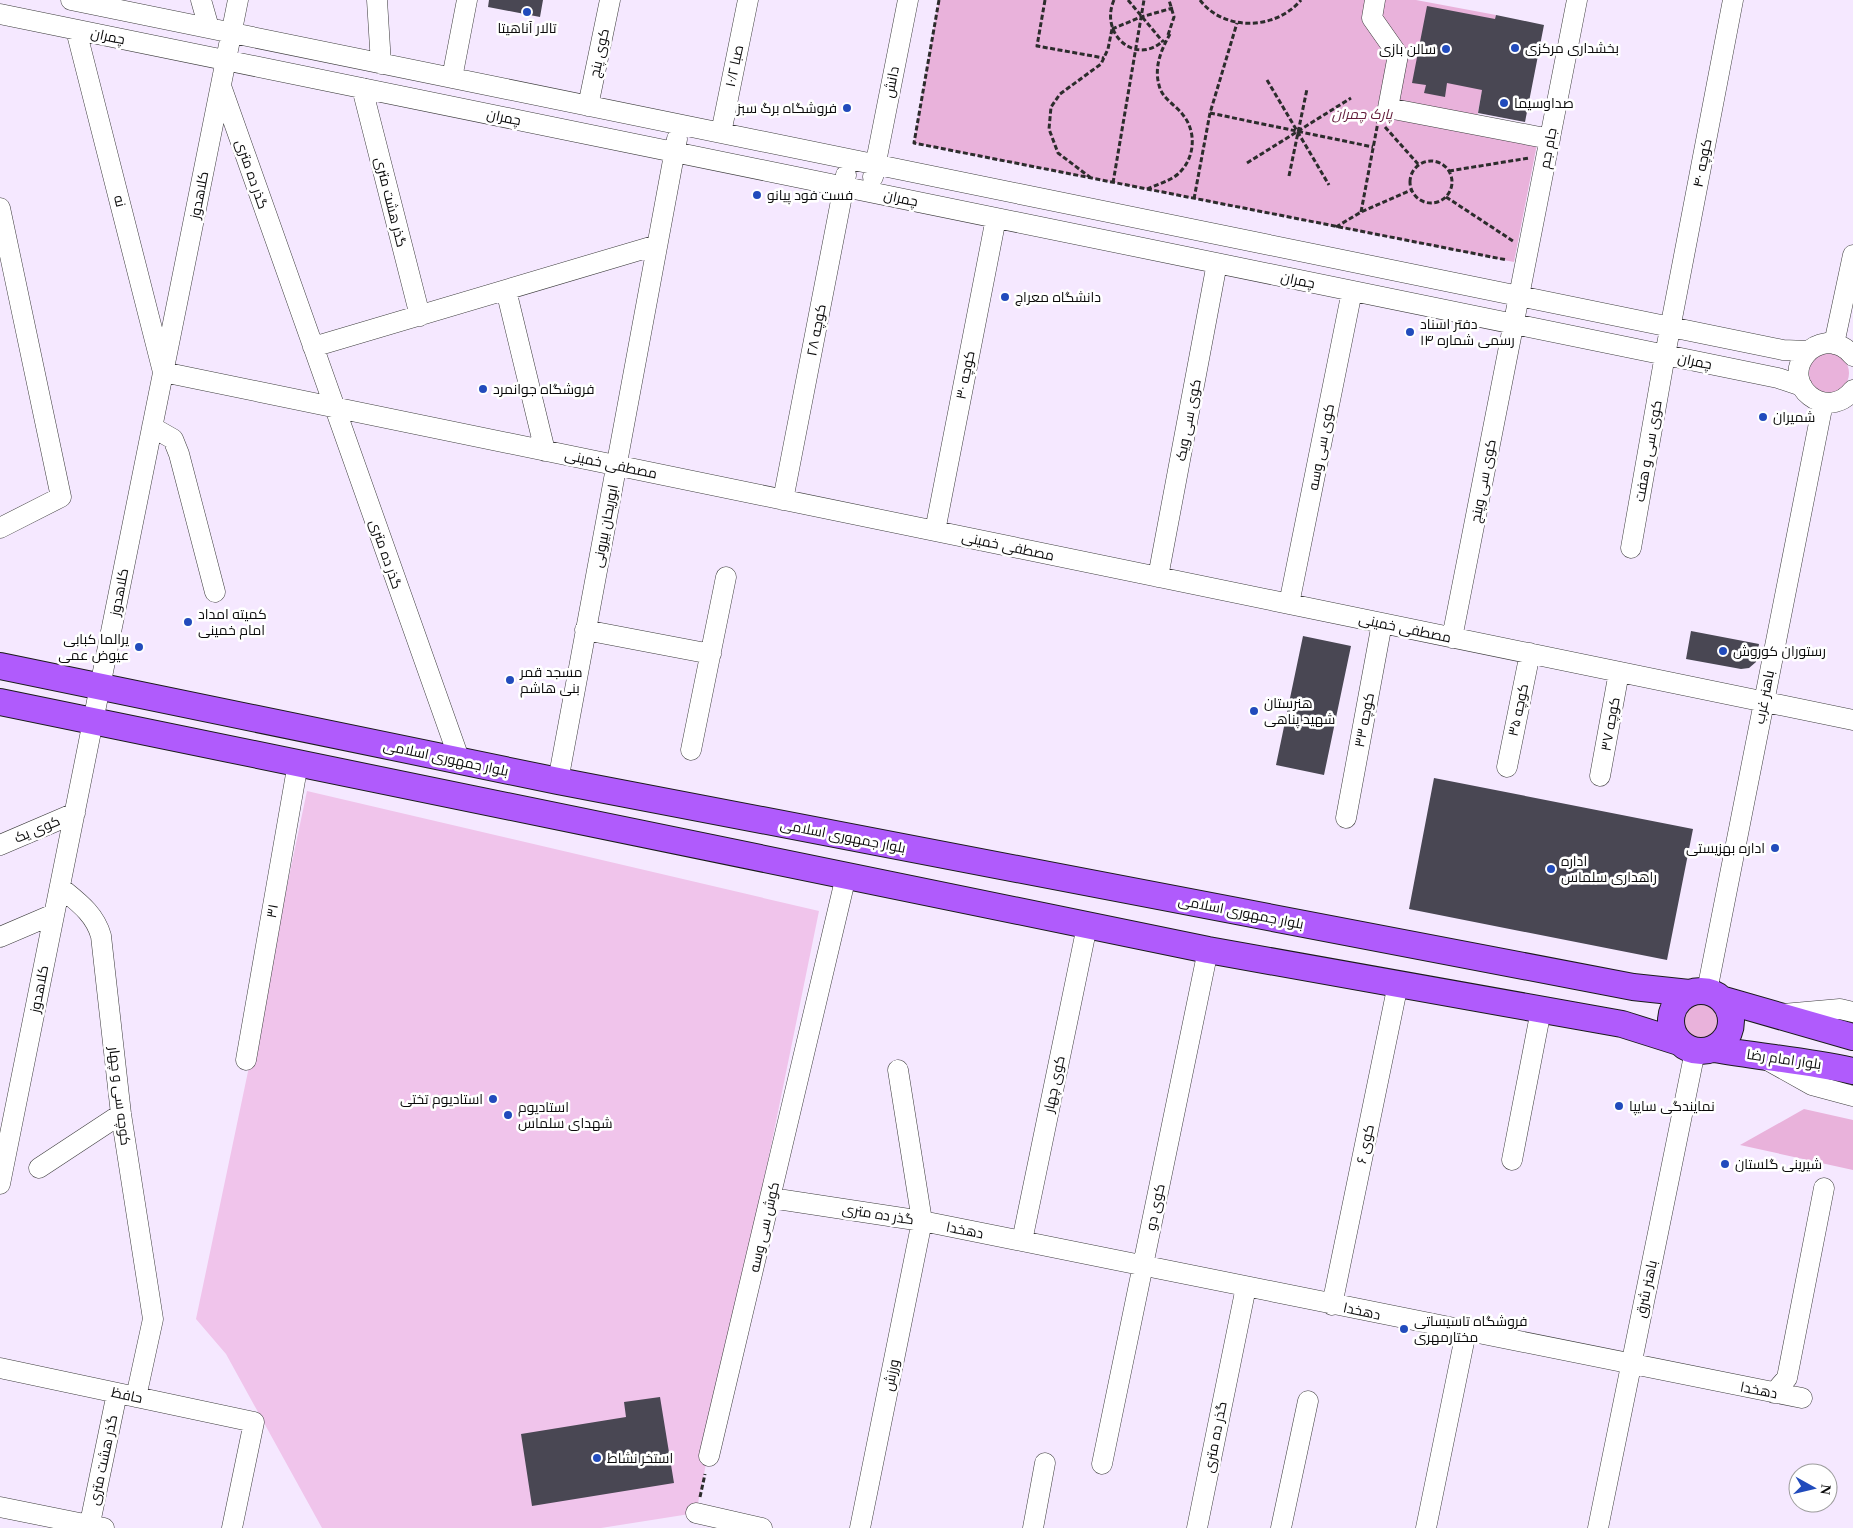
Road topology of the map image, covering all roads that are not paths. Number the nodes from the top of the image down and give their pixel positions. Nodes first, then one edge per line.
1 (70, 0) edge
2 (201, 0) edge
3 (238, 0) edge
4 (377, 0) edge
5 (467, 0) edge
6 (610, 0) edge
7 (748, 0) edge
8 (908, 0) edge
9 (1376, 0) edge
10 (1577, 0) edge
11 (1733, 0) edge
12 (0, 14) edge
13 (209, 28) junction
14 (76, 30) junction
15 (232, 33) junction
16 (226, 60) junction
17 (381, 64) junction
18 (452, 78) junction
19 (221, 86) junction
20 (362, 88) junction
21 (588, 106) junction
22 (679, 124) junction
23 (721, 133) junction
24 (1544, 138) junction
25 (674, 152) junction
26 (849, 159) junction
27 (875, 164) junction
28 (843, 187) junction
29 (870, 192) junction
30 (0, 208) edge
31 (996, 218) junction
32 (657, 244) junction
33 (1853, 255) edge
34 (1217, 263) junction
35 (506, 290) junction
36 (1352, 291) junction
37 (1519, 296) junction
38 (420, 316) junction
39 (1514, 324) junction
40 (1670, 327) junction
41 (1834, 344) junction
42 (313, 347) junction
43 (1808, 351) junction
44 (1665, 355) junction
45 (1853, 356) edge
46 (163, 372) junction
47 (1802, 386) junction
48 (1852, 394) edge
49 (1823, 402) junction
50 (335, 408) junction
51 (152, 427) junction
52 (545, 451) junction
53 (616, 466) junction
54 (784, 500) junction
55 (0, 528) edge
56 (935, 531) junction
57 (1631, 548) dead end
58 (726, 577) dead end
59 (1158, 577) junction
60 (215, 592) dead end
61 (1289, 604) junction
62 (1382, 623) junction
63 (585, 630) junction
64 (1452, 638) junction
65 (1530, 653) junction
66 (711, 654) junction
67 (0, 666) edge
68 (1619, 672) junction
69 (100, 686) junction
70 (1763, 701) junction
71 (0, 702) edge
72 (1853, 720) edge
73 (93, 721) junction
74 (691, 750) dead end
75 (460, 761) junction
76 (298, 763) junction
77 (1507, 768) dead end
78 (1600, 776) dead end
79 (558, 781) junction
80 (75, 813) junction
81 (1346, 818) dead end
82 (0, 845) edge
83 (846, 876) junction
84 (61, 888) junction
85 (54, 914) junction
86 (1087, 926) junction
87 (0, 937) edge
88 (1208, 950) junction
89 (1398, 984) junction
90 (1706, 995) junction
91 (1541, 1010) junction
92 (1853, 1012) edge
93 (1773, 1014) junction
94 (1853, 1037) edge
95 (1696, 1047) junction
96 (1762, 1057) junction
97 (246, 1060) dead end
98 (898, 1070) dead end
99 (1853, 1071) edge
100 (1853, 1096) edge
101 (122, 1114) junction
102 (1512, 1160) dead end
103 (39, 1168) dead end
104 (0, 1184) edge
105 (1824, 1188) dead end
106 (771, 1198) junction
107 (922, 1221) junction
108 (1022, 1242) junction
109 (1143, 1266) junction
110 (1246, 1287) junction
111 (1332, 1304) junction
112 (1466, 1332) junction
113 (1631, 1365) junction
114 (0, 1368) edge
115 (117, 1393) junction
116 (1774, 1393) junction
117 (136, 1397) junction
118 (1802, 1398) dead end
119 (1308, 1401) dead end
120 (709, 1456) road end
121 (1045, 1463) dead end
122 (1102, 1464) dead end
123 (0, 1508) edge
124 (696, 1513) road end
125 (94, 1527) edge
126 (232, 1528) edge
127 (762, 1528) edge
128 (860, 1528) edge
129 (1033, 1528) edge
130 (1197, 1528) edge
131 (1281, 1528) edge
132 (1426, 1528) edge
133 (1598, 1528) edge

1 - 13 street, چمران
2 - 13 street
3 - 15 street, کلاهدوز
4 - 17 street
5 - 18 street
6 - 21 street, کوی پنج
7 - 23 street, صبا ۱۰/۲
8 - 27 street, دانش
9 - 24 street
10 - 24 street, جام جم
11 - 40 street, کوچه ۴۰
12 - 14 street, چمران
13 - 15 street, چمران
14 - 16 street, چمران
14 - 46 street, نه
15 - 16 street, کلاهدوز
15 - 17 street, چمران
16 - 19 street, کلاهدوز
16 - 20 street, چمران
17 - 18 street, چمران
18 - 21 street, چمران
19 - 42 street, گذر ده متری
19 - 46 street, کلاهدوز
20 - 25 street, چمران
20 - 38 street, گذر هشت متری
21 - 22 street, چمران
22 - 23 street, چمران
22 - 25 street, ابوریحان بیرونی
23 - 26 street, چمران
24 - 37 street, جام جم
25 - 28 street, چمران
25 - 32 street, ابوریحان بیرونی
26 - 27 street, چمران
26 - 28 street, کوچه ۲۸
27 - 29 street, دانش
27 - 37 street, چمران
28 - 29 street, چمران
28 - 54 street, کوچه ۲۸
29 - 31 street, چمران
30 - 55 street
31 - 34 street, چمران
31 - 56 street, کوچه ۳۰
32 - 35 street
32 - 53 street, ابوریحان بیرونی
33 - 41 street
34 - 36 street, چمران
34 - 59 street, کوی سی ویک
35 - 38 street
35 - 52 street
36 - 39 street, چمران
36 - 61 street, کوی سی وسه
37 - 39 street, جام جم
37 - 40 street, چمران
38 - 42 street
39 - 44 street, چمران
39 - 64 street, کوی سی وپنج
40 - 43 street, چمران
40 - 44 street, کوچه ۴۰
41 - 43 street, چمران
41 - 45 street
42 - 50 street, گذر ده متری
43 - 47 street
44 - 47 street, چمران
44 - 57 street, کوی سی و هفت
46 - 50 street, مصطفی خمینی
46 - 51 street, کلاهدوز
47 - 49 street
48 - 49 street
49 - 70 street, باهنر غرب
50 - 52 street, مصطفی خمینی
50 - 75 street, گذر ده متری
51 - 60 street
51 - 69 street, کلاهدوز
52 - 53 street, مصطفی خمینی
53 - 54 street, مصطفی خمینی
53 - 63 street, ابوریحان بیرونی
54 - 56 street, مصطفی خمینی
56 - 59 street, مصطفی خمینی
58 - 66 street
59 - 61 street, مصطفی خمینی
61 - 62 street, مصطفی خمینی
62 - 64 street, مصطفی خمینی
62 - 81 street, کوچه ۳۳
63 - 66 street
63 - 79 street, ابوریحان بیرونی
64 - 65 street, مصطفی خمینی
65 - 68 street, مصطفی خمینی
65 - 77 street, کوچه ۳۵
66 - 74 street
67 - 69 main road, بلوار جمهوری اسلامی
68 - 70 street, مصطفی خمینی
68 - 78 street, کوچه ۳۷
69 - 73 street, کلاهدوز
69 - 75 main road, بلوار جمهوری اسلامی
70 - 72 street, مصطفی خمینی
70 - 90 street, باهنر غرب
71 - 73 main road
73 - 76 main road
73 - 80 street, کلاهدوز
75 - 79 main road, بلوار جمهوری اسلامی
76 - 83 main road
76 - 97 street, ۳۱
79 - 90 main road, بلوار جمهوری اسلامی
80 - 82 street, کوی یک
80 - 84 street, کلاهدوز
83 - 86 main road
83 - 106 street, کوش سی وسه
84 - 85 street, کلاهدوز
84 - 101 street, کوچه سی و چهار
85 - 87 street
85 - 104 street, کلاهدوز
86 - 88 main road
86 - 108 street, کوی چهار
88 - 89 main road
88 - 109 street, کوی دو
89 - 91 main road
89 - 111 street, کوی ۶
90 - 93 main road
90 - 95 main road
90 - 95 main road
91 - 95 main road
91 - 102 street
92 - 93 street
93 - 94 main road
95 - 96 main road, بلوار امام رضا
95 - 113 street, باهنر شرق
96 - 99 main road, بلوار امام رضا
96 - 100 street
98 - 107 street, گذر ده متری
101 - 103 street
101 - 117 street, کوچه سی و چهار
105 - 116 street
106 - 107 street, گذر ده متری
106 - 120 street, کوش سی وسه
107 - 108 street, دهخدا
107 - 128 street, ورزش
108 - 109 street, دهخدا
109 - 110 street, دهخدا
109 - 122 street, کوی دو
110 - 111 street, دهخدا
110 - 130 street, گذر ده متری
111 - 112 street, دهخدا
112 - 113 street, دهخدا
112 - 132 street
113 - 116 street, دهخدا
113 - 133 street, باهنر شرق
114 - 115 street, حافظ
115 - 117 street, حافظ
115 - 125 street, گذر هشت متری
116 - 118 street, دهخدا
117 - 126 street, حافظ
119 - 131 street
121 - 129 street
123 - 125 street
124 - 127 street

